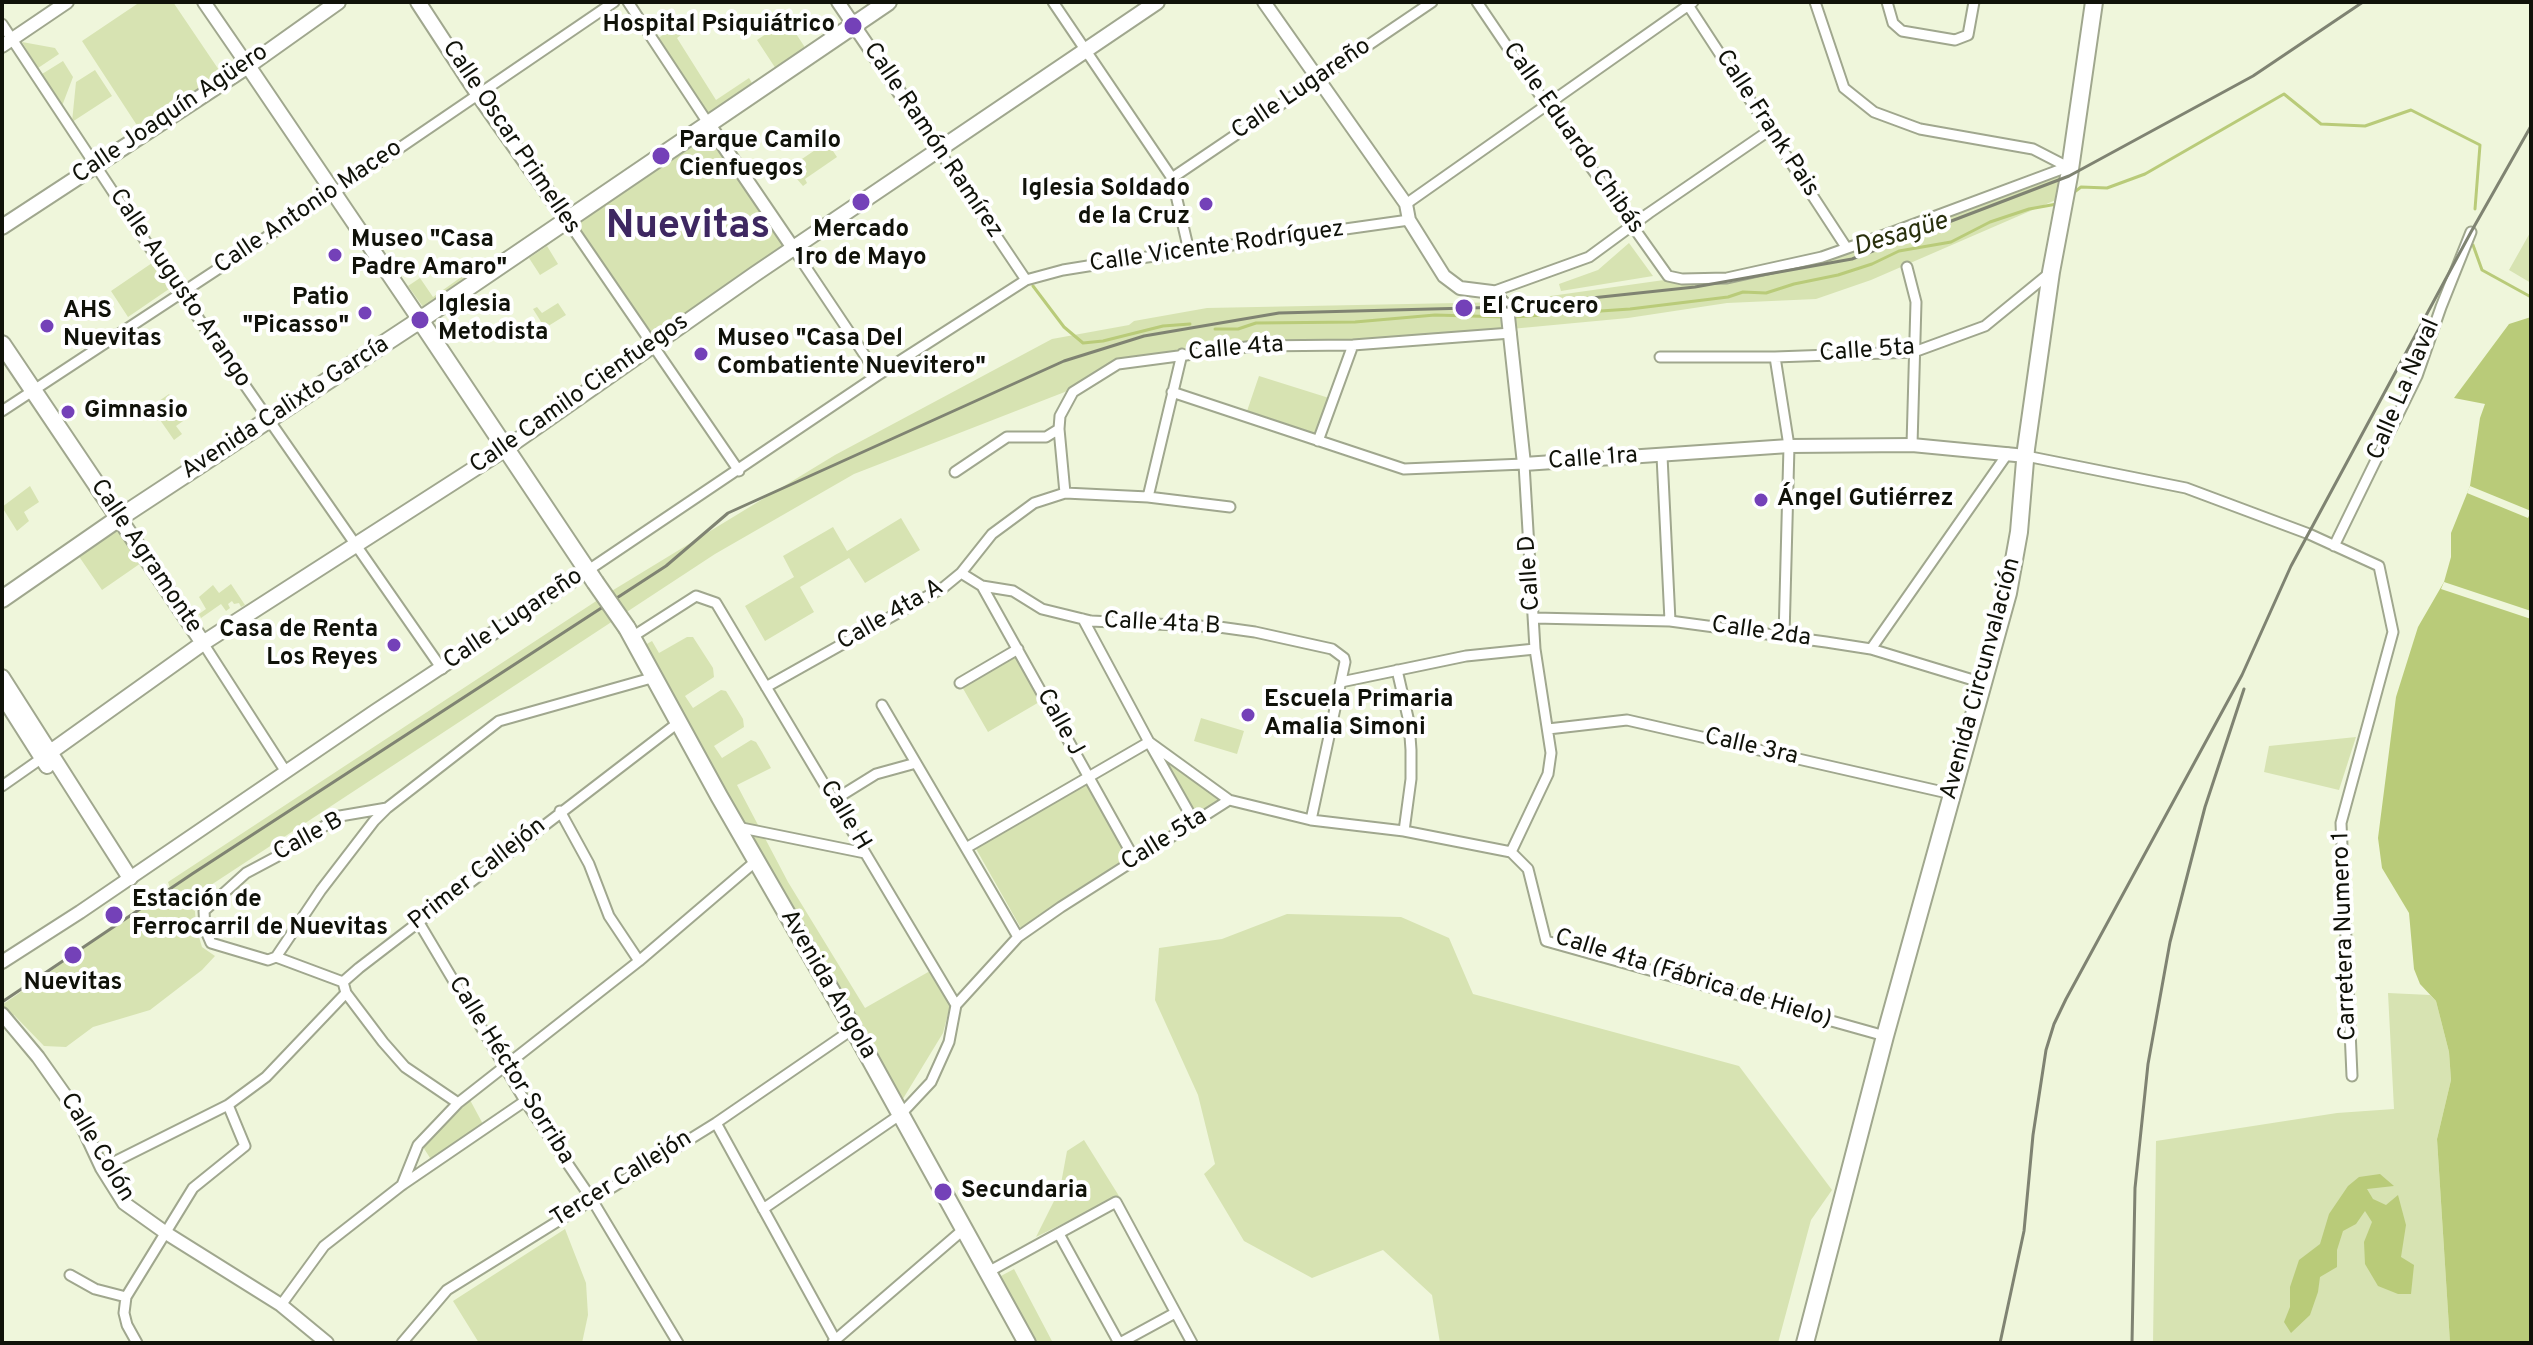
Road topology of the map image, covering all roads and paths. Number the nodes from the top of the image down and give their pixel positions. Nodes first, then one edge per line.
1 (67, 2) edge
2 (204, 2) edge
3 (338, 2) edge
4 (418, 2) edge
5 (614, 2) edge
6 (628, 2) edge
7 (838, 2) edge
8 (888, 2) edge
9 (1053, 2) edge
10 (1157, 2) edge
11 (1264, 2) edge
12 (1432, 2) edge
13 (1477, 2) edge
14 (1815, 2) edge
15 (1887, 2) edge
16 (1974, 2) edge
17 (2094, 2) edge
18 (1689, 3) edge
19 (2, 24) edge
20 (853, 26) junction
21 (7, 43) edge
22 (1085, 50) junction
23 (248, 66) junction
24 (1320, 78) junction
25 (478, 94) junction
26 (1546, 104) junction
27 (708, 123) junction
28 (1770, 130) junction
29 (938, 149) junction
30 (95, 166) junction
31 (2069, 166) junction
32 (1172, 178) junction
33 (335, 192) junction
34 (1406, 204) junction
35 (567, 220) junction
36 (1409, 220) junction
37 (1631, 226) junction
38 (2, 227) edge
39 (2471, 232) dead end
40 (1846, 247) junction
41 (793, 248) junction
42 (1189, 251) junction
43 (1907, 267) dead end
44 (2051, 272) junction
45 (1026, 280) junction
46 (1492, 292) junction
47 (181, 294) junction
48 (420, 320) junction
49 (1510, 329) junction
50 (2, 344) edge
51 (651, 345) junction
52 (1353, 345) junction
53 (1914, 352) junction
54 (1182, 354) junction
55 (1660, 357) dead end
56 (1775, 357) junction
57 (878, 375) junction
58 (34, 390) junction
59 (1172, 392) junction
60 (2, 411) edge
61 (268, 420) junction
62 (1059, 429) junction
63 (1318, 441) junction
64 (1912, 445) junction
65 (1789, 446) junction
66 (505, 449) junction
67 (2008, 453) junction
68 (1662, 456) junction
69 (2026, 456) junction
70 (1524, 464) junction
71 (739, 471) junction
72 (955, 472) dead end
73 (1065, 493) junction
74 (1148, 497) junction
75 (1230, 507) dead end
76 (119, 518) junction
77 (355, 545) junction
78 (2334, 546) junction
79 (961, 573) junction
80 (591, 577) junction
81 (982, 586) junction
82 (2, 599) edge
83 (1534, 618) junction
84 (1083, 619) junction
85 (1670, 621) junction
86 (630, 632) junction
87 (1784, 637) junction
88 (203, 643) junction
89 (1018, 649) junction
90 (1535, 649) junction
91 (1871, 649) junction
92 (442, 669) junction
93 (1397, 670) junction
94 (2, 677) edge
95 (655, 677) junction
96 (1341, 682) junction
97 (960, 683) dead end
98 (1983, 683) junction
99 (766, 687) junction
100 (2, 695) edge
101 (882, 705) dead end
102 (679, 722) junction
103 (1548, 729) junction
104 (1149, 742) junction
105 (46, 755) junction
106 (916, 763) junction
107 (286, 772) junction
108 (1089, 777) junction
109 (2, 786) edge
110 (1952, 794) junction
111 (834, 800) junction
112 (1229, 800) junction
113 (387, 808) junction
114 (560, 811) junction
115 (1311, 820) junction
116 (1195, 823) junction
117 (737, 827) junction
118 (1404, 831) junction
119 (966, 848) junction
120 (1511, 852) junction
121 (865, 853) junction
122 (1135, 860) junction
123 (756, 861) junction
124 (126, 880) junction
125 (418, 921) junction
126 (1018, 937) junction
127 (279, 952) junction
128 (639, 961) junction
129 (2, 962) edge
130 (345, 988) junction
131 (956, 1005) junction
132 (5, 1023) edge
133 (853, 1029) junction
134 (1885, 1036) junction
135 (505, 1067) junction
136 (2352, 1076) dead end
137 (525, 1101) junction
138 (458, 1103) junction
139 (228, 1105) junction
140 (901, 1114) junction
141 (716, 1123) junction
142 (102, 1168) junction
143 (402, 1185) junction
144 (591, 1198) junction
145 (763, 1209) junction
146 (964, 1229) junction
147 (166, 1233) junction
148 (1059, 1234) junction
149 (988, 1272) junction
150 (70, 1275) dead end
151 (126, 1297) junction
152 (281, 1305) junction
153 (1175, 1313) junction
154 (835, 1342) edge
155 (137, 1343) edge
156 (327, 1343) edge
157 (402, 1343) edge
158 (678, 1343) edge
159 (1027, 1343) edge
160 (1119, 1343) edge
161 (1192, 1343) edge
162 (1805, 1343) edge

1 - 21 street
2 - 23 street
3 - 23 main road, Calle Joaquín Agüero
4 - 25 main road, Calle Oscar Primelles
5 - 25 street, Calle Antonio Maceo
6 - 27 street
7 - 20 street, Calle Ramón Ramírez
8 - 20 main road, Avenida Calixto García
9 - 22 street
10 - 22 main road, Calle Camilo Cienfuegos
11 - 24 street
12 - 24 street, Calle Lugareño
13 - 26 street, Calle Eduardo Chibás
14 - 31 street
15 - 16 street
17 - 31 main road, Avenida Circunvalación
18 - 26 street
18 - 28 street, Calle Frank Pais
19 - 21 street, Calle Augusto Arango
20 - 27 main road, Avenida Calixto García
20 - 29 street, Calle Ramón Ramírez
21 - 30 street, Calle Augusto Arango
22 - 29 main road, Calle Camilo Cienfuegos
22 - 32 street
23 - 30 main road, Calle Joaquín Agüero
23 - 33 main road
24 - 32 street, Calle Lugareño
24 - 34 street
25 - 33 street, Calle Antonio Maceo
25 - 35 main road, Calle Oscar Primelles
26 - 34 street
26 - 37 street, Calle Eduardo Chibás
27 - 35 main road, Avenida Calixto García
27 - 41 street
28 - 37 street
28 - 40 street, Calle Frank Pais
29 - 41 main road, Calle Camilo Cienfuegos
29 - 45 street, Calle Ramón Ramírez
30 - 38 main road, Calle Joaquín Agüero
30 - 47 street, Calle Augusto Arango
31 - 40 street
31 - 44 main road, Avenida Circunvalación
32 - 42 street
33 - 47 street, Calle Antonio Maceo
33 - 48 main road
34 - 36 street
35 - 48 main road, Avenida Calixto García
35 - 51 street, Calle Oscar Primelles
36 - 42 street, Calle Vicente Rodríguez
36 - 46 street
37 - 40 street, Calle Eduardo Chibás
37 - 46 street
39 - 78 street, Calle La Naval
41 - 51 main road, Calle Camilo Cienfuegos
41 - 57 street
42 - 45 street, Calle Vicente Rodríguez
43 - 53 street
44 - 53 street, Calle 5ta
44 - 69 main road, Avenida Circunvalación
45 - 57 street, Calle Lugareño
46 - 49 street, Calle D
47 - 58 street, Calle Antonio Maceo
47 - 61 street, Calle Augusto Arango
48 - 61 main road, Avenida Calixto García
48 - 66 main road, Avenida Angola
49 - 52 street, Calle 4ta
49 - 70 street, Calle D
50 - 58 main road, Calle Agramonte
51 - 66 main road, Calle Camilo Cienfuegos
51 - 71 street, Calle Oscar Primelles
52 - 54 street, Calle 4ta
52 - 63 street
53 - 56 street, Calle 5ta
53 - 64 street
54 - 59 street
54 - 62 street, Calle 4ta
55 - 56 street, Calle 5ta
56 - 65 street
57 - 71 street, Calle Lugareño
58 - 60 street, Calle Antonio Maceo
58 - 76 main road, Calle Agramonte
59 - 63 street, Calle 1ra
59 - 74 street
61 - 76 main road, Avenida Calixto García
61 - 77 street, Calle Augusto Arango
62 - 72 street
62 - 73 street, Calle 4ta
63 - 70 street, Calle 1ra
64 - 65 street, Calle 1ra
64 - 67 street, Calle 1ra
65 - 68 street, Calle 1ra
65 - 87 street
66 - 77 main road, Calle Camilo Cienfuegos
66 - 80 main road, Avenida Angola
67 - 69 street, Calle 1ra
67 - 91 street
68 - 70 street, Calle 1ra
68 - 85 street
69 - 78 street
69 - 98 main road, Avenida Circunvalación
70 - 83 street, Calle D
71 - 80 street, Calle Lugareño
73 - 74 street, Calle 4ta A
73 - 79 street, Calle 4ta A
74 - 75 street, Calle 4ta A
76 - 82 main road, Avenida Calixto García
76 - 88 main road, Calle Agramonte
77 - 88 main road, Calle Camilo Cienfuegos
77 - 92 street, Calle Augusto Arango
78 - 136 street, Carretera Numero 1
79 - 81 street, Calle 4ta B
79 - 99 street, Calle 4ta A
80 - 86 main road, Avenida Angola, bridge
80 - 92 street, Calle Lugareño
81 - 84 street, Calle 4ta B
81 - 89 street, Calle J
83 - 85 street, Calle 2da
83 - 90 street, Calle D
84 - 96 street, Calle 4ta B
84 - 104 street
85 - 87 street, Calle 2da
86 - 95 main road, Avenida Angola
86 - 99 street, Calle H
87 - 91 street, Calle 2da
88 - 105 main road, Calle Camilo Cienfuegos
88 - 107 street, Calle Agramonte
89 - 97 street
89 - 108 street, Calle J
90 - 93 street
90 - 103 street, Calle D
91 - 98 street, Calle 2da
92 - 107 street, Calle Lugareño
93 - 96 street
93 - 118 street
94 - 105 main road
95 - 102 main road, Avenida Angola
95 - 113 street
96 - 115 street
98 - 110 main road, Avenida Circunvalación
99 - 111 street, Calle H
100 - 105 main road
101 - 106 street
102 - 114 street, Primer Callejón
102 - 117 main road, Avenida Angola
103 - 110 street, Calle 3ra
103 - 120 street, Calle D
104 - 108 street
104 - 112 street
104 - 116 street
105 - 109 street, Calle Camilo Cienfuegos
105 - 124 main road
106 - 111 street
106 - 119 street
107 - 124 street, Calle Lugareño
108 - 119 street
108 - 122 street, Calle J
110 - 134 main road, Avenida Circunvalación
111 - 121 street, Calle H
112 - 115 street, Calle 5ta
112 - 116 street, Calle 5ta
113 - 127 street
113 - 127 street, Calle B
114 - 125 street, Primer Callejón
114 - 128 street
115 - 118 street, Calle 5ta
116 - 122 street, Calle 5ta
117 - 121 street
117 - 123 main road, Avenida Angola
118 - 120 street, Calle 5ta
119 - 126 street
120 - 134 street, Calle 4ta (Fábrica de Hielo)
121 - 131 street, Calle H
122 - 126 street, Calle 5ta
123 - 128 street
123 - 133 main road, Avenida Angola
124 - 129 street, Calle Lugareño
125 - 130 street, Primer Callejón
125 - 135 street, Calle Héctor Sorriba
126 - 131 street, Calle 5ta
127 - 130 street
128 - 135 street
130 - 138 street
130 - 139 street, Primer Callejón
131 - 140 street
132 - 142 street, Calle Colón
133 - 140 main road, Avenida Angola
133 - 141 street, Tercer Callejón
134 - 162 main road, Avenida Circunvalación
135 - 137 street, Calle Héctor Sorriba
135 - 138 street
137 - 143 street
137 - 144 street, Calle Héctor Sorriba
138 - 143 street
139 - 142 street, Primer Callejón
139 - 147 street
140 - 145 street
140 - 146 main road, Avenida Angola
141 - 144 street, Tercer Callejón
141 - 145 street
142 - 147 street, Calle Colón
143 - 152 street
144 - 157 street, Tercer Callejón
144 - 158 street, Calle Héctor Sorriba
145 - 154 street
146 - 149 main road, Avenida Angola
146 - 154 street
147 - 151 street
147 - 152 street, Calle Colón
148 - 149 street
148 - 153 street
148 - 160 street
149 - 159 main road, Avenida Angola
150 - 151 street
151 - 155 street
152 - 156 street, Calle Colón
153 - 160 street
153 - 161 street

